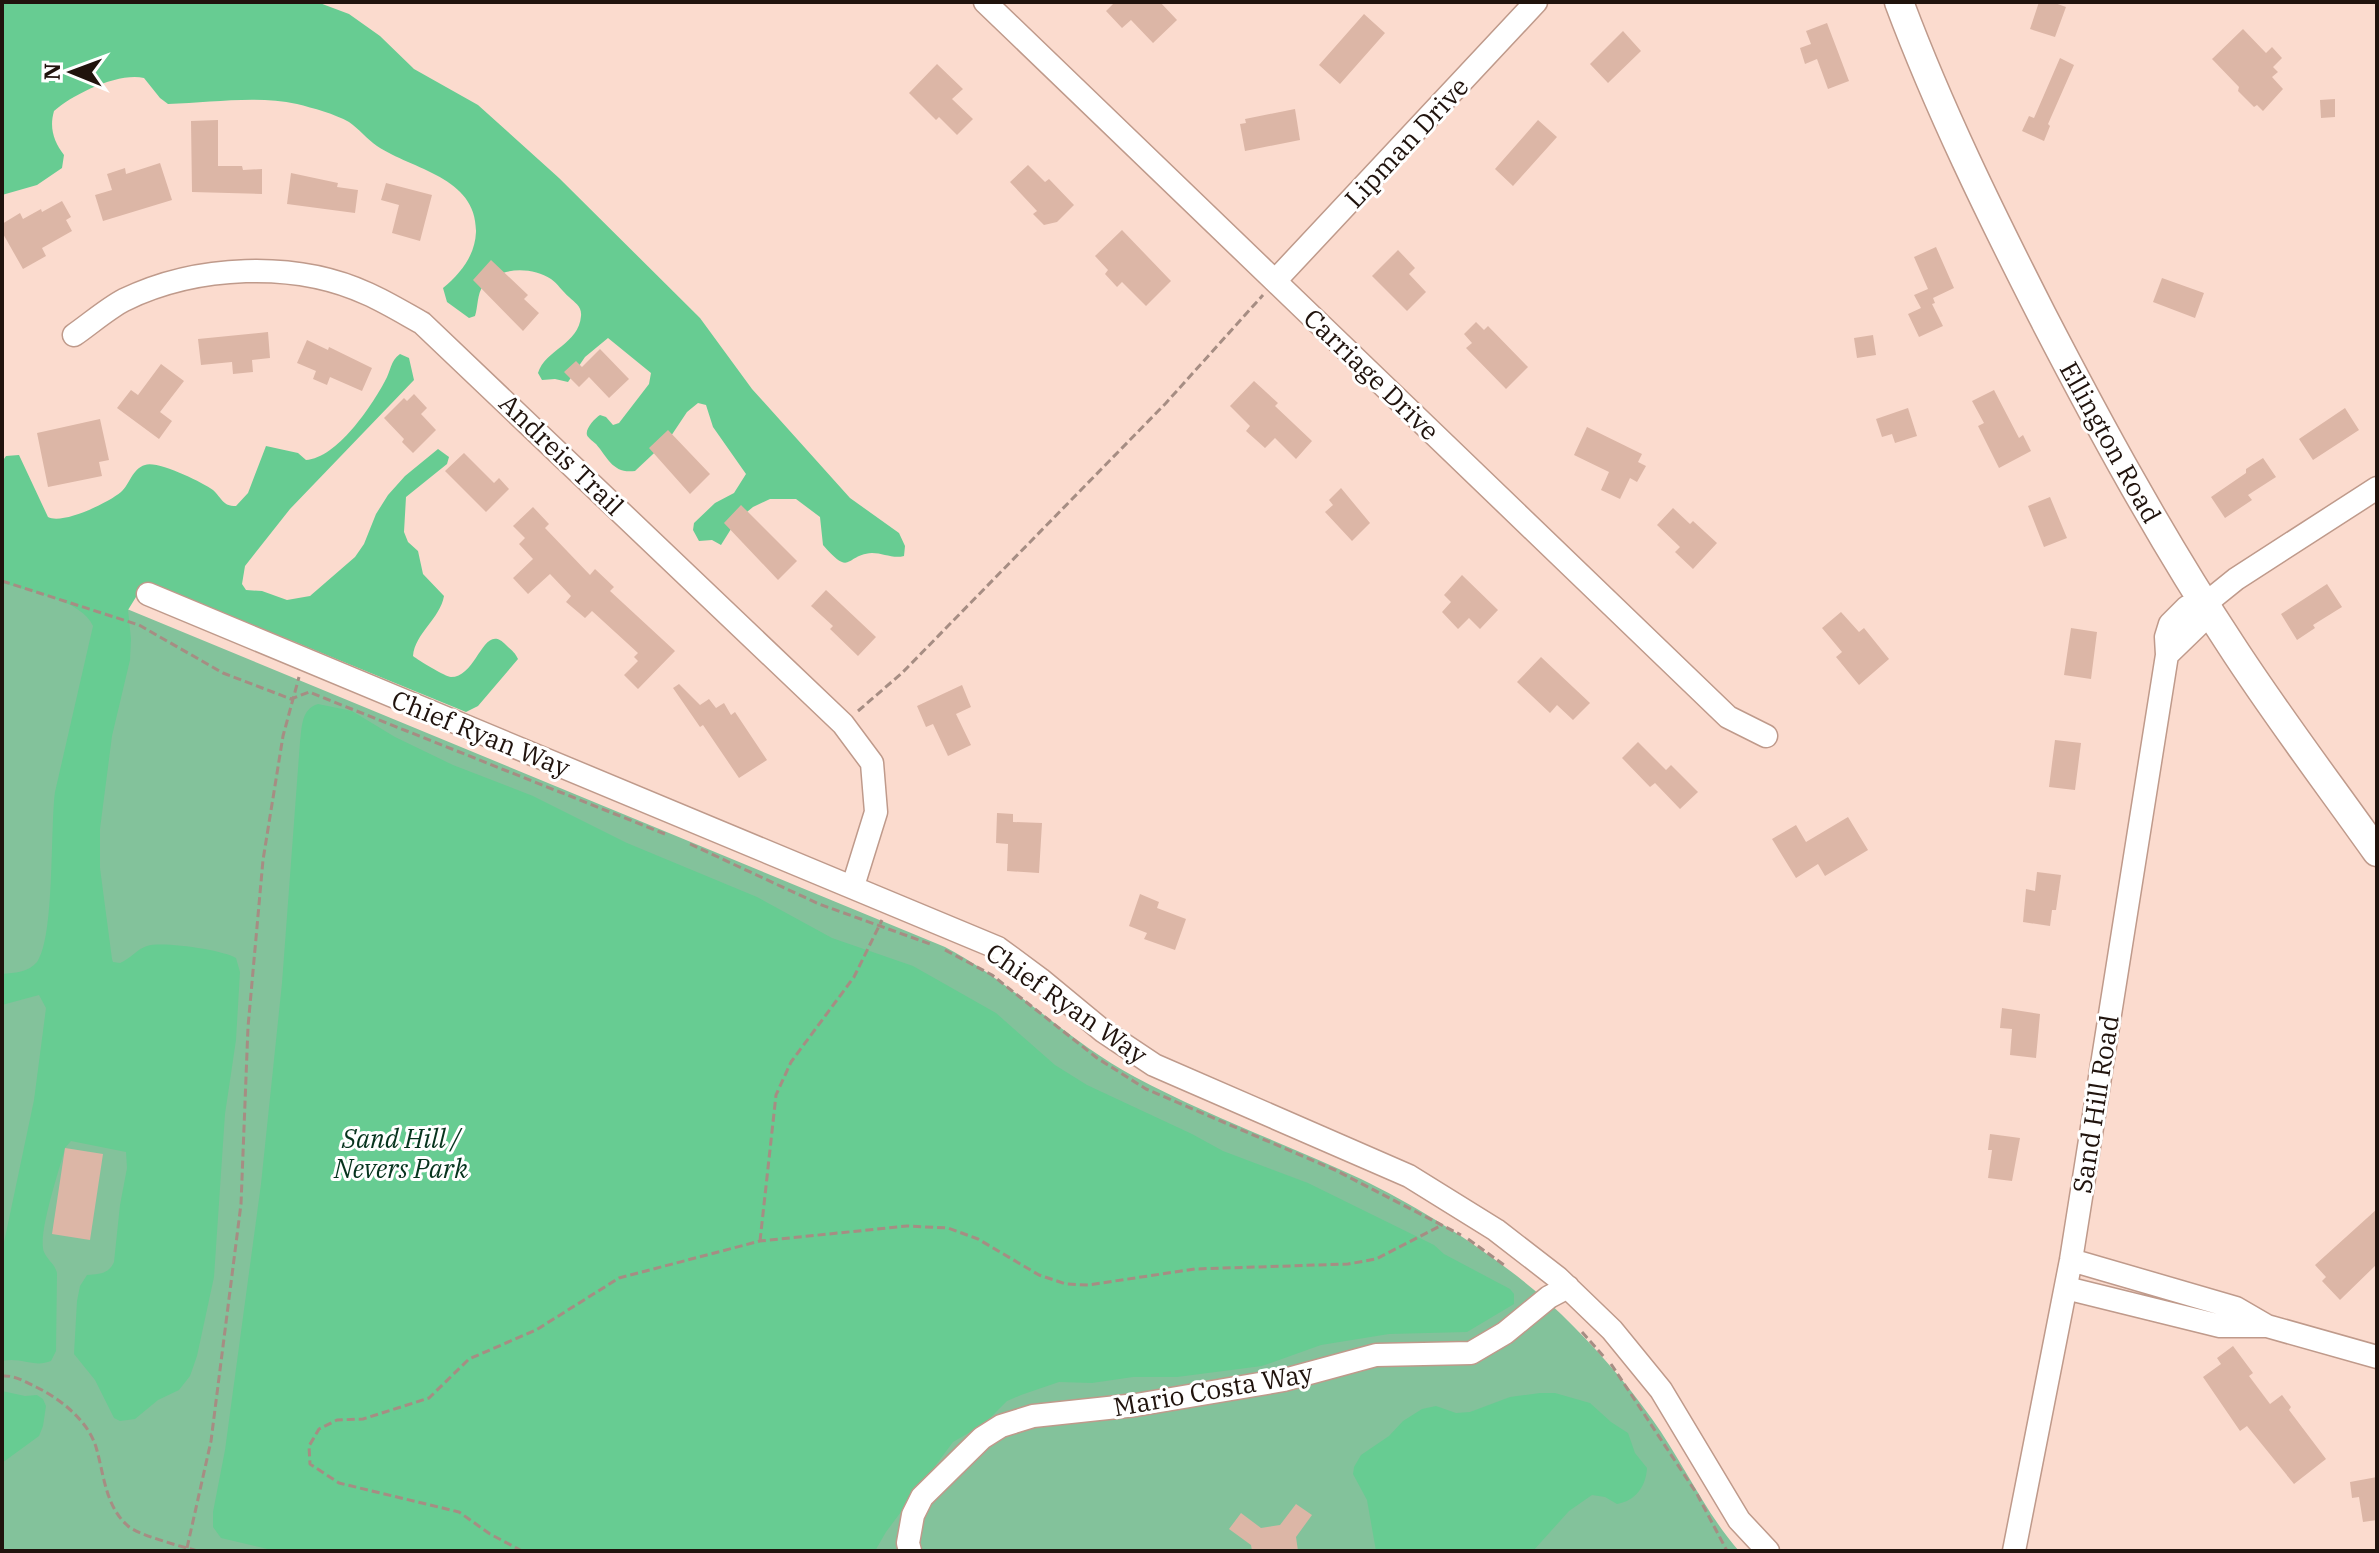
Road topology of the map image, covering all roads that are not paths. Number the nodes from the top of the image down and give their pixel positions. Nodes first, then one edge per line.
1 (985, 2) edge
2 (1536, 2) edge
3 (1899, 2) edge
4 (1275, 281) junction
5 (74, 335) dead end
6 (2377, 488) edge
7 (148, 594) dead end
8 (2205, 604) junction
9 (1766, 736) dead end
10 (2377, 852) edge
11 (853, 886) junction
12 (2071, 1260) junction
13 (1568, 1287) junction
14 (2066, 1288) junction
15 (2267, 1326) junction
16 (2377, 1357) edge
17 (910, 1551) edge
18 (1768, 1551) edge
19 (2014, 1551) edge

1 - 4 street, Carriage Drive
2 - 4 street, Lipman Drive
3 - 8 main road, Ellington Road
4 - 9 street, Carriage Drive
5 - 11 street, Andreis Trail
6 - 8 street
7 - 11 street, Chief Ryan Way
8 - 10 main road, Ellington Road
8 - 12 street, Sand Hill Road
11 - 13 street, Chief Ryan Way
12 - 14 street, Sand Hill Road
12 - 15 street
13 - 17 street, Mario Costa Way
13 - 18 street, Chief Ryan Way
14 - 15 street
14 - 19 street, Sand Hill Road
15 - 16 street

